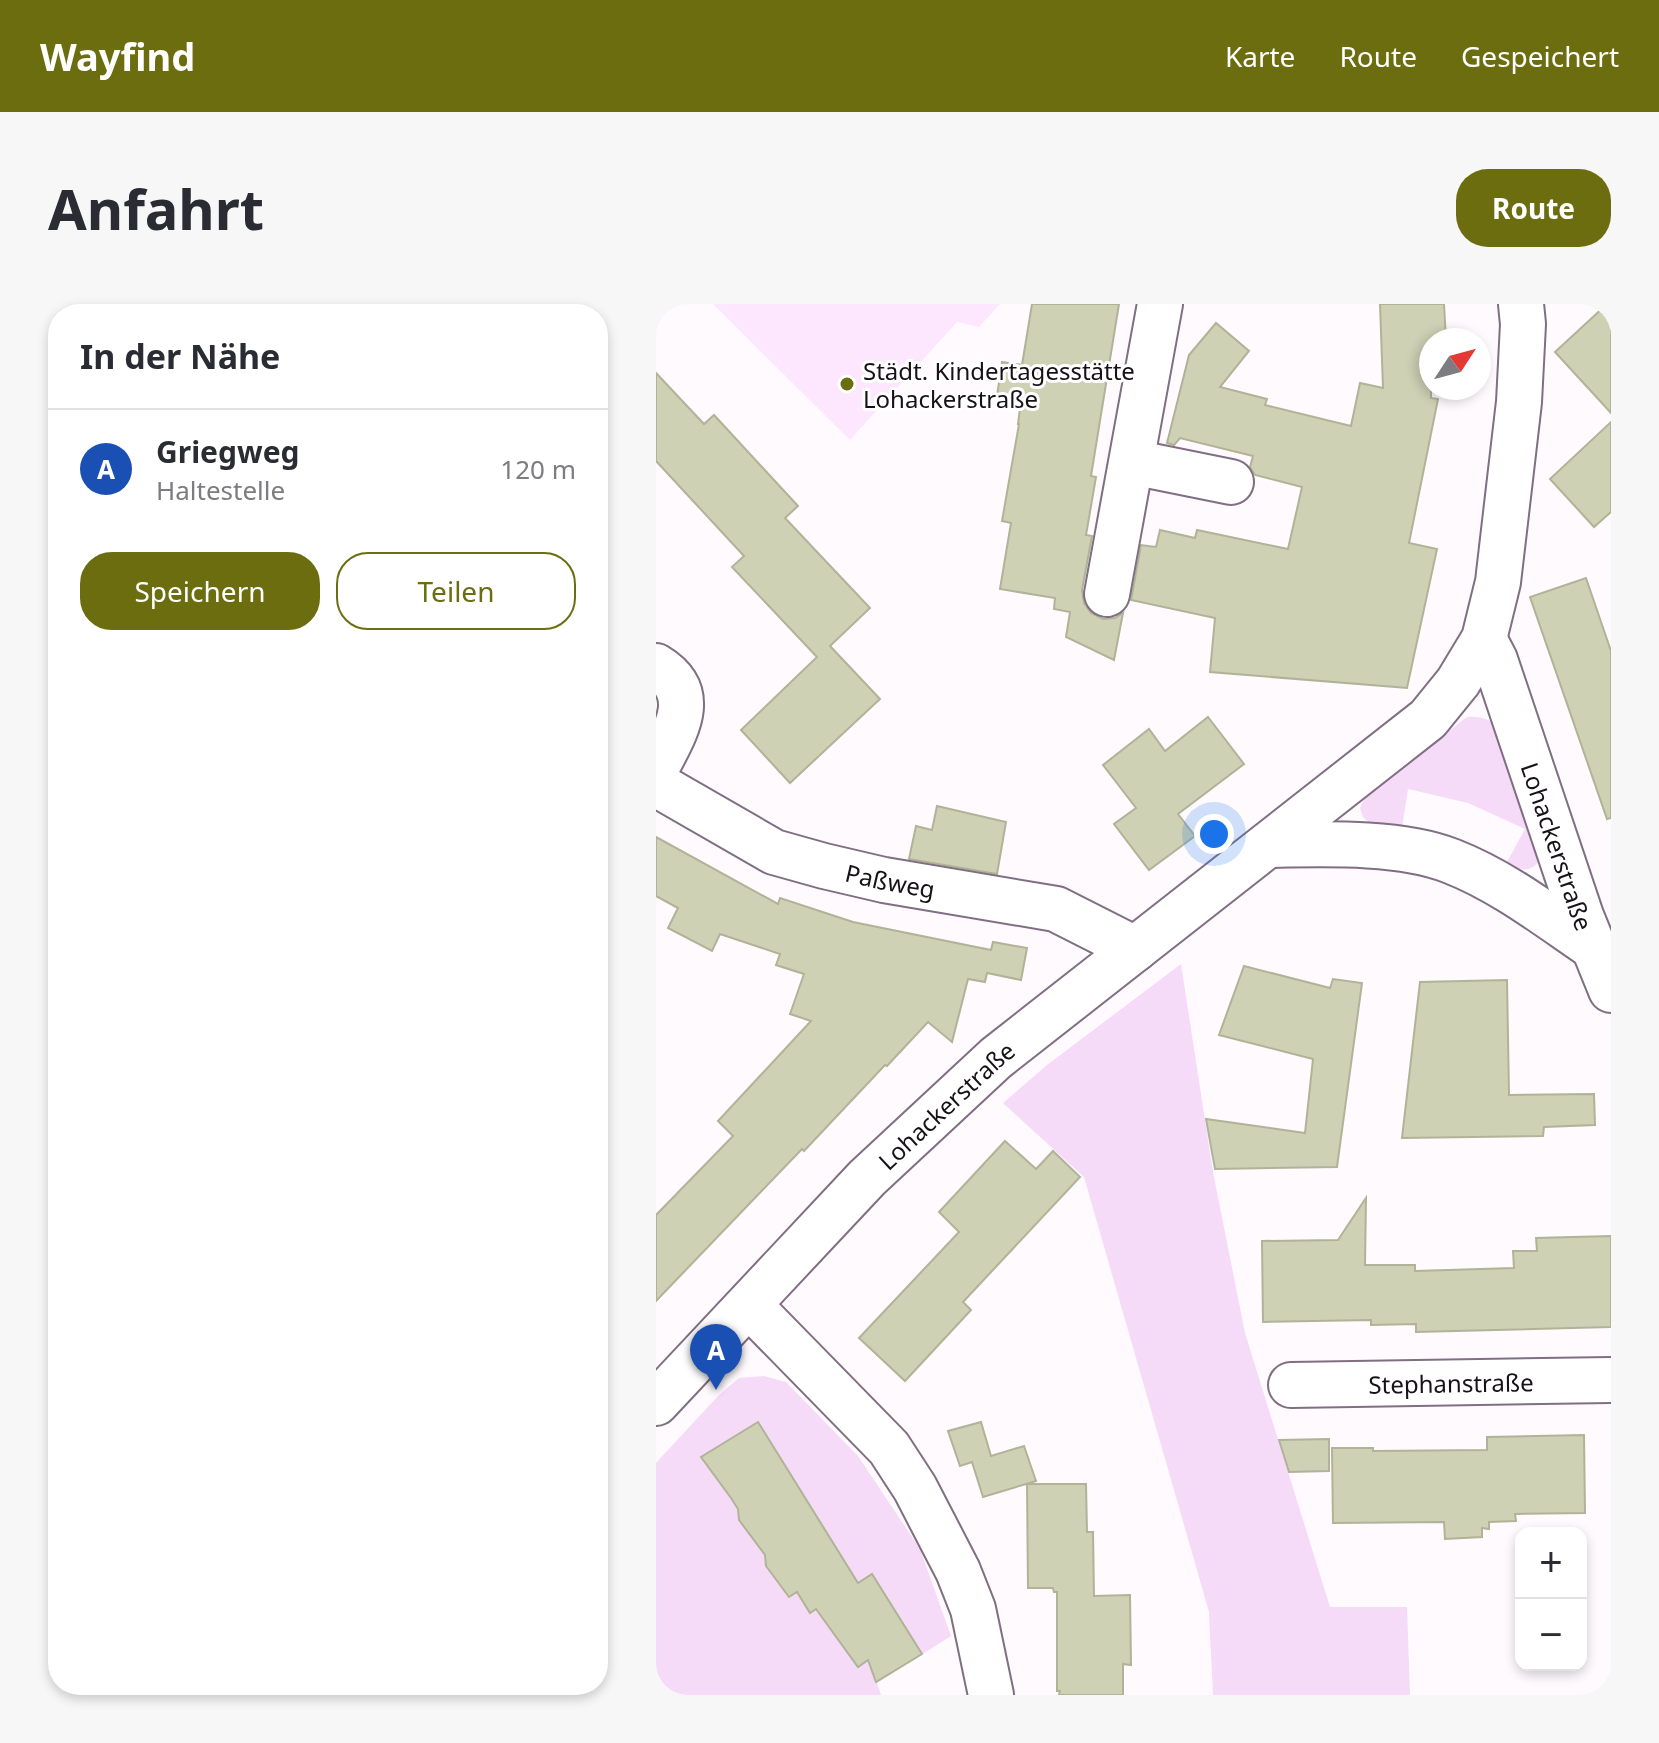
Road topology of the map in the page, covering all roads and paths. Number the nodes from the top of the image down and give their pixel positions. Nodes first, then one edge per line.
1 (1160, 304) edge
2 (1521, 304) edge
3 (1132, 462) junction
4 (1231, 482) dead end
5 (1107, 594) dead end
6 (1484, 639) junction
7 (656, 666) edge
8 (656, 769) edge
9 (656, 784) edge
10 (1268, 845) junction
11 (1135, 949) junction
12 (1603, 953) edge
13 (1611, 990) edge
14 (749, 1305) junction
15 (1611, 1380) edge
16 (1291, 1385) dead end
17 (656, 1403) edge
18 (991, 1695) edge

1 - 3 street
2 - 6 street, Lohackerstraße
3 - 4 street
3 - 5 street
6 - 10 street, Lohackerstraße
6 - 12 street, Lohackerstraße
7 - 8 street
9 - 11 street, Paßweg
10 - 11 street, Lohackerstraße
10 - 12 street, Lohackerstraße
11 - 14 street, Lohackerstraße
12 - 13 street
14 - 17 street, Lohackerstraße
14 - 18 street
15 - 16 street, Stephanstraße

